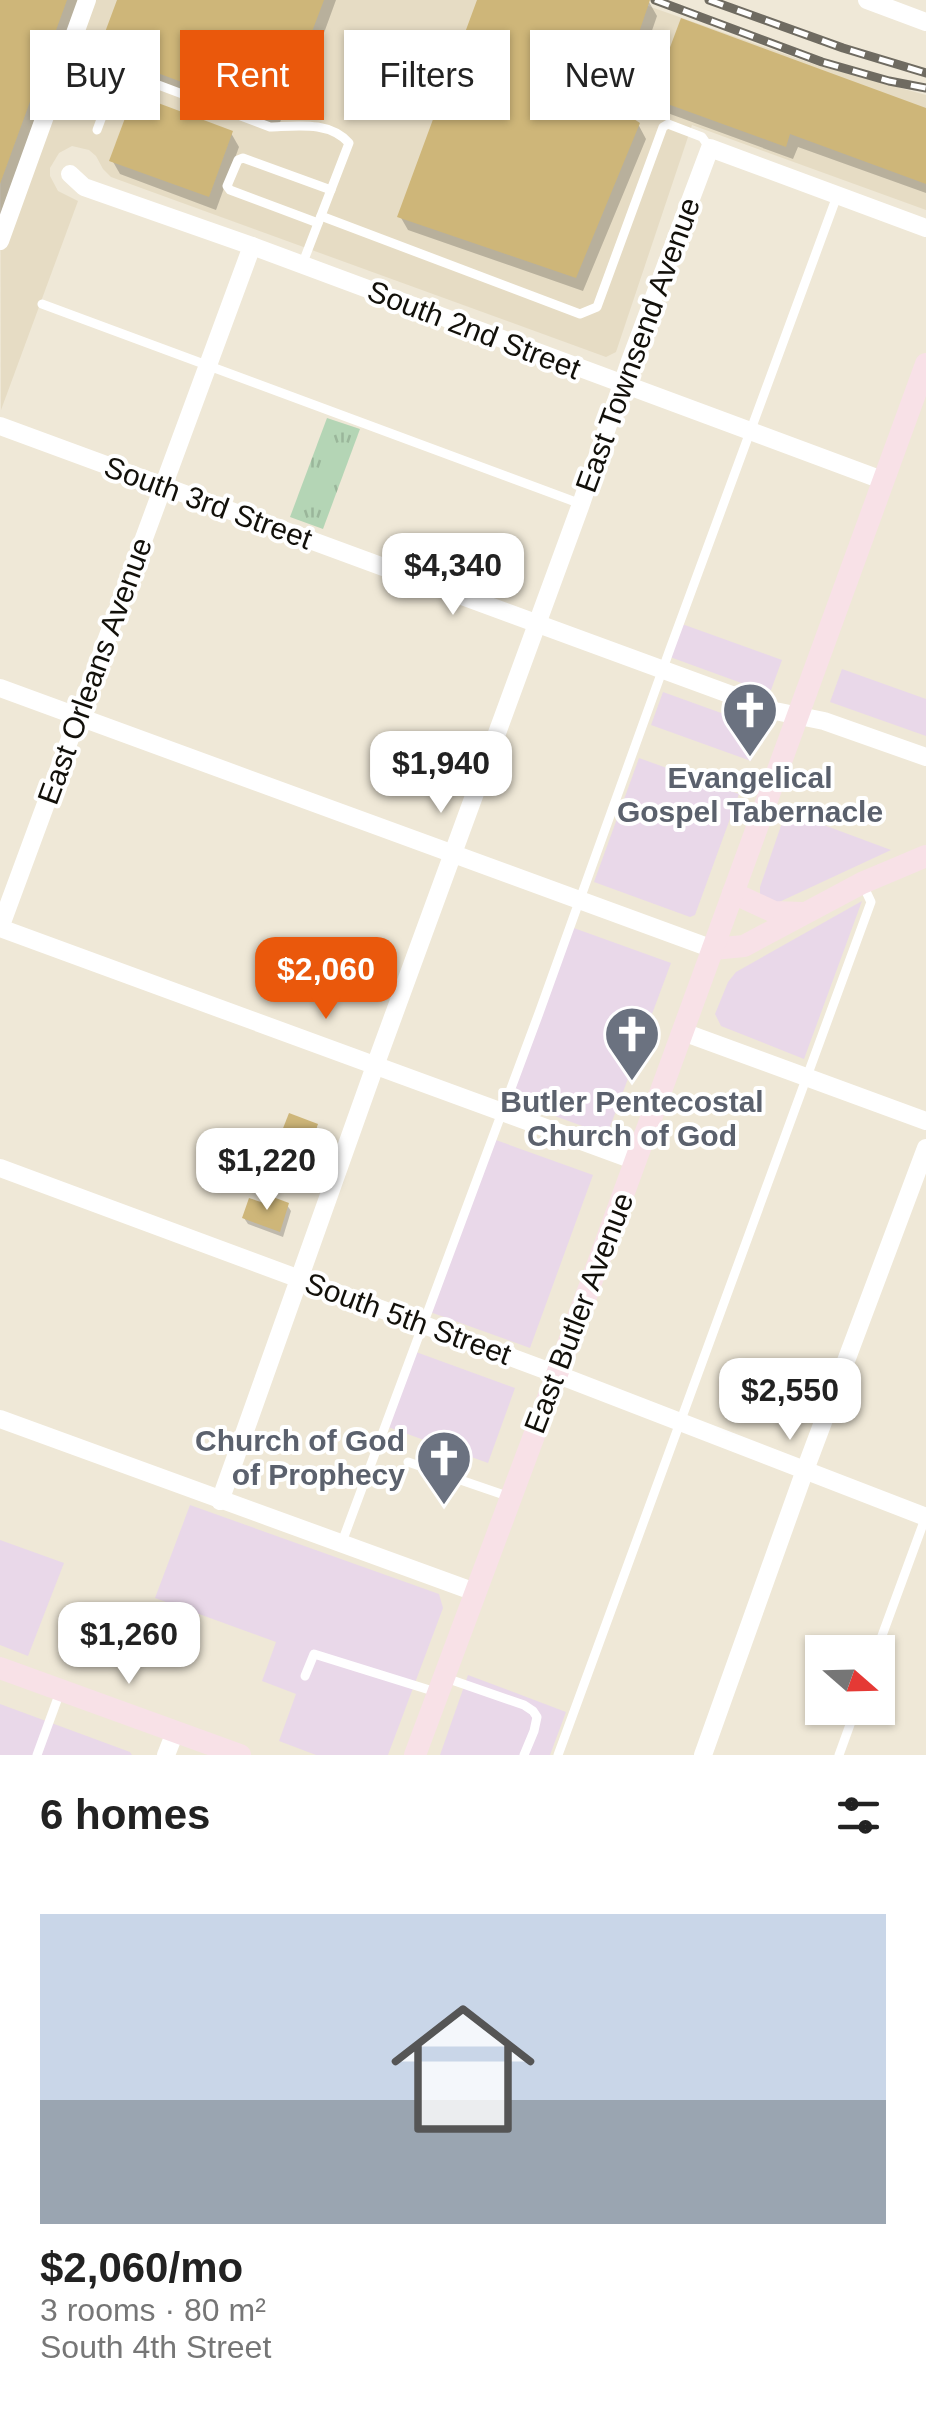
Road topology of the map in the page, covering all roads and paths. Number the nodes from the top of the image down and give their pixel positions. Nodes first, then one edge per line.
1 (87, 0) edge
2 (867, 0) edge
3 (926, 22) edge
4 (76, 30) edge
5 (160, 87) edge
6 (43, 120) edge
7 (101, 120) edge
8 (97, 130) dead end
9 (710, 148) junction
10 (70, 174) dead end
11 (331, 190) junction
12 (837, 195) junction
13 (320, 220) junction
14 (926, 228) edge
15 (0, 241) edge
16 (252, 246) junction
17 (302, 265) junction
18 (42, 304) dead end
19 (926, 364) edge
20 (207, 366) junction
21 (624, 386) junction
22 (920, 394) edge
23 (0, 426) edge
24 (750, 432) junction
25 (882, 480) junction
26 (163, 487) junction
27 (581, 504) junction
28 (537, 624) junction
29 (663, 670) junction
30 (0, 688) edge
31 (78, 716) junction
32 (798, 716) junction
33 (925, 755) edge
34 (452, 853) junction
35 (926, 856) edge
36 (862, 883) junction
37 (733, 893) junction
38 (579, 900) junction
39 (802, 913) junction
40 (0, 928) edge
41 (712, 950) junction
42 (683, 1032) junction
43 (374, 1066) junction
44 (805, 1076) junction
45 (501, 1112) junction
46 (926, 1121) edge
47 (926, 1148) edge
48 (636, 1161) junction
49 (0, 1168) edge
50 (298, 1279) junction
51 (422, 1324) junction
52 (556, 1374) junction
53 (0, 1419) edge
54 (680, 1423) junction
55 (408, 1462) dead end
56 (805, 1470) junction
57 (510, 1497) junction
58 (220, 1500) junction
59 (926, 1517) edge
60 (341, 1544) junction
61 (475, 1592) junction
62 (882, 1635) edge
63 (0, 1668) edge
64 (305, 1676) dead end
65 (441, 1685) junction
66 (60, 1690) junction
67 (849, 1725) edge
68 (175, 1732) junction
69 (37, 1755) edge
70 (166, 1755) edge
71 (240, 1755) edge
72 (415, 1755) edge
73 (524, 1755) edge
74 (558, 1755) edge
75 (703, 1755) edge
76 (838, 1755) edge

1 - 4 street
2 - 3 street
5 - 11 lane
6 - 15 street
7 - 8 lane
9 - 12 street
9 - 13 lane
9 - 21 street, East Townsend Avenue
10 - 16 street, South 2nd Street
11 - 13 lane
11 - 13 lane
12 - 14 street
12 - 24 lane
13 - 17 lane
16 - 17 street, South 2nd Street
16 - 20 street, East Orleans Avenue
17 - 21 street, South 2nd Street
18 - 20 lane
19 - 22 street, East Butler Avenue
20 - 26 street, East Orleans Avenue
20 - 27 lane
21 - 24 street, South 2nd Street
21 - 27 street, East Townsend Avenue
22 - 25 street, East Butler Avenue
23 - 26 street, South 3rd Street
24 - 25 street, South 2nd Street
24 - 29 lane
25 - 32 street, East Butler Avenue
26 - 28 street, South 3rd Street
26 - 31 street, East Orleans Avenue
27 - 28 street, East Townsend Avenue
28 - 29 street, South 3rd Street
28 - 34 street, East Townsend Avenue
29 - 32 street, South 3rd Street
29 - 38 lane
30 - 31 street
31 - 34 street
31 - 40 street, East Orleans Avenue
32 - 33 street, South 3rd Street
32 - 37 street, East Butler Avenue
34 - 38 street
34 - 43 street, East Townsend Avenue
35 - 36 street
36 - 39 street
36 - 44 lane
37 - 39 street
37 - 41 street, East Butler Avenue
38 - 41 street
38 - 45 lane
39 - 41 street
40 - 43 street
41 - 42 street, East Butler Avenue
42 - 44 street
42 - 48 street, East Butler Avenue
43 - 45 street
43 - 50 street, East Townsend Avenue
44 - 46 street
44 - 54 lane
45 - 48 street
45 - 51 lane
47 - 56 street
48 - 52 street, East Butler Avenue
49 - 50 street, South 5th Street
50 - 51 street, South 5th Street
50 - 58 street, East Townsend Avenue
51 - 52 street, South 5th Street
51 - 60 lane
52 - 54 street, South 5th Street
52 - 57 street, East Butler Avenue
53 - 58 street
54 - 56 street, South 5th Street
54 - 74 lane
55 - 57 lane
56 - 59 street, South 5th Street
56 - 75 street
57 - 61 street, East Butler Avenue
58 - 60 street
59 - 62 lane
60 - 61 street
61 - 65 street, East Butler Avenue
63 - 66 street
64 - 65 lane
65 - 72 street, East Butler Avenue
65 - 73 lane
66 - 68 street
66 - 69 lane
67 - 76 lane
68 - 70 street
68 - 71 street

